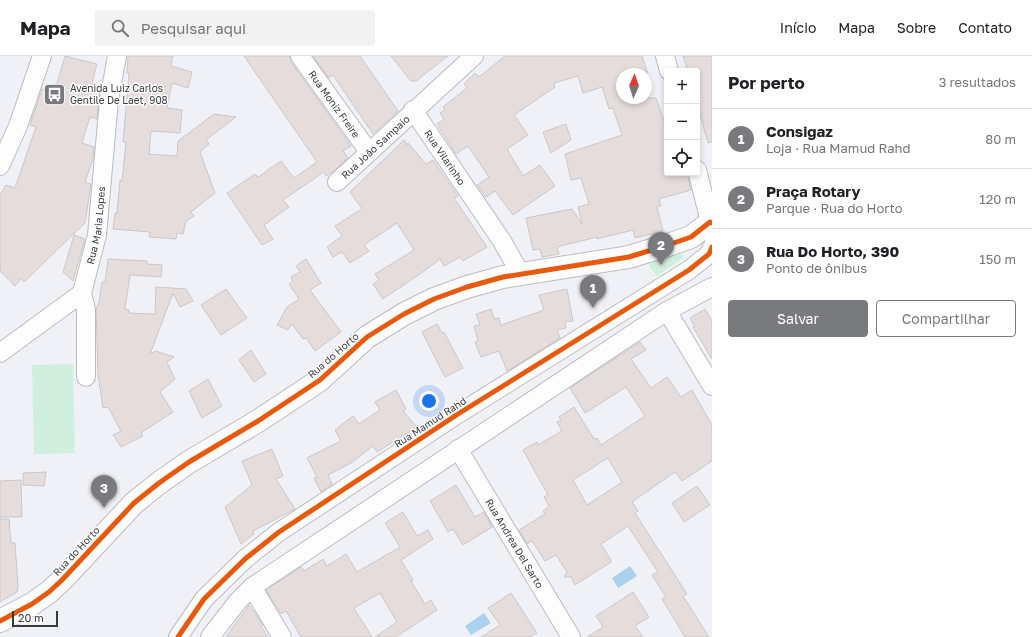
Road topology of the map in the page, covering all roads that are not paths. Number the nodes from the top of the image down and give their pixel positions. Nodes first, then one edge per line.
1 (42, 56) edge
2 (117, 56) edge
3 (300, 56) edge
4 (474, 56) edge
5 (665, 56) edge
6 (668, 68) edge
7 (413, 110) junction
8 (369, 152) junction
9 (0, 166) edge
10 (699, 176) edge
11 (337, 182) dead end
12 (712, 226) edge
13 (712, 247) edge
14 (520, 273) junction
15 (712, 287) edge
16 (82, 293) junction
17 (667, 311) junction
18 (0, 354) edge
19 (86, 377) dead end
20 (712, 386) edge
21 (458, 449) junction
22 (252, 587) junction
23 (0, 621) edge
24 (178, 637) edge
25 (210, 637) edge
26 (282, 637) edge
27 (571, 637) edge

1 - 9 street
2 - 16 street, Rua Maria Lopes
3 - 8 street, Rua Moniz Freire
4 - 7 street
5 - 6 street
7 - 8 street, Rua João Sampaio
7 - 14 street, Rua Vilarinho
8 - 11 street, Rua João Sampaio
10 - 12 street
12 - 14 main road, Rua do Horto
13 - 24 street, Rua Mamud Rahd
14 - 23 main road, Rua do Horto
15 - 17 street
16 - 18 street
16 - 19 street
17 - 20 street
17 - 21 street
21 - 22 street
21 - 27 street, Rua Andrea Del Sarto
22 - 25 street
22 - 26 street

